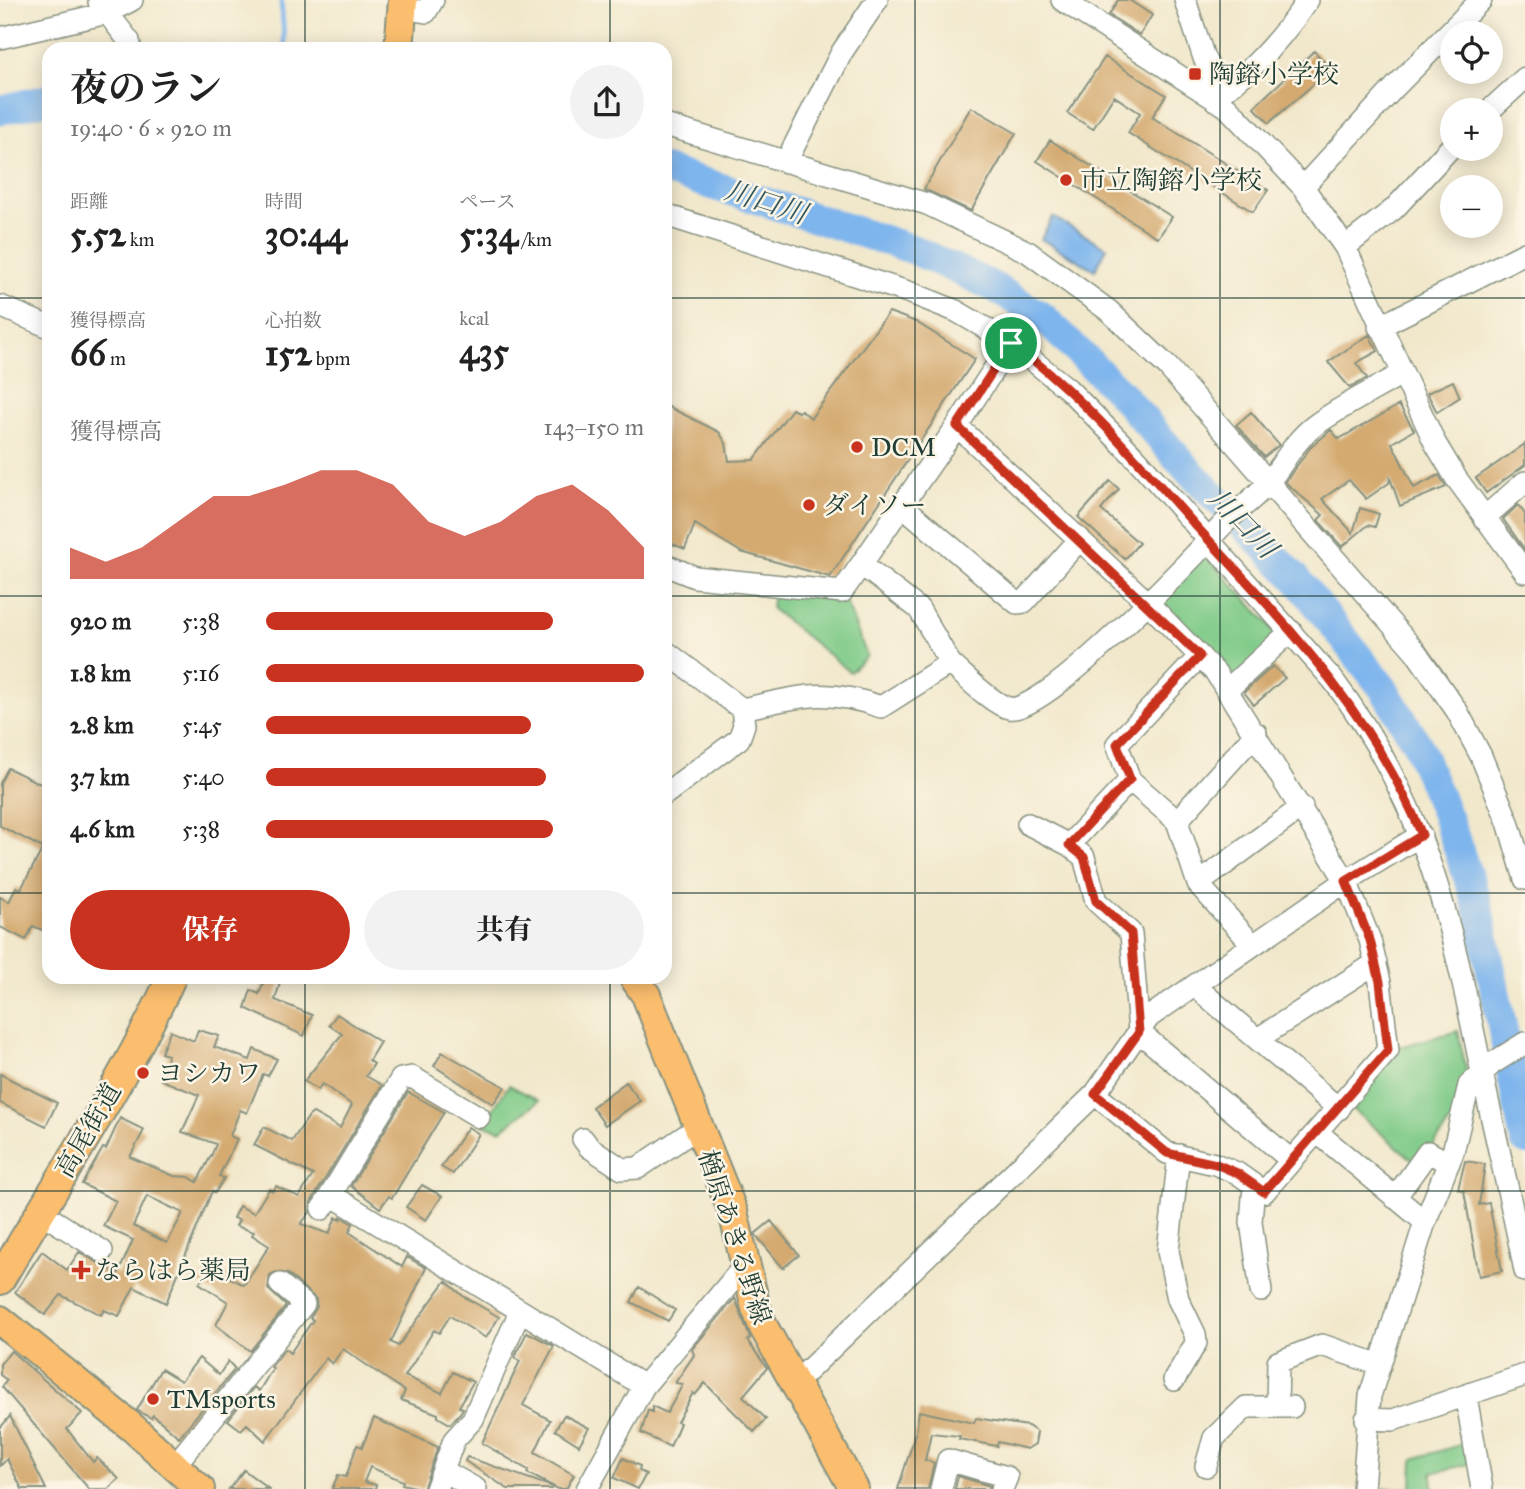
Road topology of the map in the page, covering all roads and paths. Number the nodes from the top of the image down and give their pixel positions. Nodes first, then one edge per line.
1 (132, 0) edge
2 (433, 0) edge
3 (877, 0) edge
4 (1062, 0) edge
5 (1308, 0) edge
6 (1481, 0) edge
7 (1186, 1) edge
8 (402, 4) edge
9 (102, 6) edge
10 (0, 38) edge
11 (129, 42) edge
12 (399, 42) edge
13 (1525, 78) edge
14 (1219, 96) junction
15 (1503, 98) edge
16 (672, 127) edge
17 (1440, 159) edge
18 (786, 162) junction
19 (1303, 187) junction
20 (672, 217) edge
21 (1345, 247) junction
22 (1525, 253) edge
23 (0, 306) edge
24 (42, 324) edge
25 (1379, 327) junction
26 (1011, 343) junction
27 (1401, 374) junction
28 (957, 426) junction
29 (1525, 482) edge
30 (1266, 484) junction
31 (903, 506) junction
32 (1484, 518) junction
33 (1215, 533) junction
34 (1080, 539) junction
35 (862, 565) junction
36 (672, 568) edge
37 (1525, 573) edge
38 (1148, 604) junction
39 (1291, 631) junction
40 (672, 656) edge
41 (1200, 656) junction
42 (950, 663) junction
43 (1227, 690) junction
44 (742, 709) junction
45 (1256, 733) junction
46 (1130, 779) junction
47 (672, 789) edge
48 (1302, 807) junction
49 (1177, 821) junction
50 (1028, 824) dead end
51 (1422, 835) junction
52 (1069, 845) junction
53 (1525, 880) edge
54 (1346, 881) junction
55 (1198, 884) junction
56 (1252, 944) junction
57 (1376, 963) junction
58 (168, 984) edge
59 (638, 984) edge
60 (1196, 986) junction
61 (1139, 1032) junction
62 (1259, 1038) junction
63 (1525, 1043) edge
64 (1488, 1067) junction
65 (1095, 1094) junction
66 (1339, 1109) junction
67 (479, 1117) dead end
68 (697, 1128) junction
69 (1318, 1133) junction
70 (583, 1139) dead end
71 (1179, 1155) junction
72 (1292, 1161) junction
73 (1449, 1163) junction
74 (1254, 1185) junction
75 (1395, 1198) junction
76 (40, 1212) junction
77 (1425, 1222) junction
78 (102, 1251) dead end
79 (745, 1265) junction
80 (1525, 1271) edge
81 (0, 1280) edge
82 (279, 1284) dead end
83 (1261, 1291) dead end
84 (520, 1311) junction
85 (0, 1320) edge
86 (1380, 1365) junction
87 (1525, 1375) edge
88 (1174, 1380) dead end
89 (795, 1383) junction
90 (644, 1386) junction
91 (1466, 1396) junction
92 (1366, 1419) junction
93 (175, 1465) junction
94 (1206, 1466) dead end
95 (440, 1480) edge
96 (200, 1489) edge
97 (476, 1489) edge
98 (587, 1489) edge
99 (854, 1489) edge
100 (941, 1489) edge
101 (1002, 1489) edge
102 (1363, 1489) edge
103 (1482, 1489) edge

1 - 9 street
2 - 8 street
3 - 18 street
4 - 14 street
5 - 14 street
6 - 19 street
7 - 14 street
8 - 12 main road
9 - 10 street
9 - 11 street
13 - 15 street
14 - 19 street
16 - 18 street
17 - 21 street
18 - 30 street
19 - 21 street
20 - 26 street
21 - 25 street
22 - 25 street
23 - 24 street
25 - 27 street
26 - 28 street
26 - 33 street
27 - 30 street
27 - 32 street
28 - 31 street
28 - 34 street
29 - 32 street
30 - 33 street
30 - 53 street
31 - 34 street
31 - 35 street
32 - 37 street
33 - 38 street
33 - 39 street
34 - 38 street
35 - 36 street
35 - 42 street
38 - 41 street
38 - 42 street
39 - 43 street
39 - 51 street
40 - 44 street
41 - 43 street
41 - 46 street
42 - 44 street
43 - 45 street
44 - 47 street
45 - 48 street
45 - 49 street
46 - 49 street
46 - 52 street
48 - 54 street
48 - 55 street
49 - 55 street
50 - 52 street
51 - 54 street
51 - 64 street
52 - 61 street
54 - 56 street
54 - 57 street
55 - 56 street
56 - 60 street
57 - 62 street
57 - 66 street
58 - 76 main road, 高尾街道
59 - 68 main road, 楢原あきる野線
60 - 61 street
60 - 62 street
61 - 65 street
61 - 72 street
62 - 66 street
63 - 64 street
64 - 73 street
64 - 80 street
65 - 71 street
65 - 89 street
66 - 69 street
67 - 84 street
68 - 70 street
68 - 79 main road, 楢原あきる野線
69 - 72 street
69 - 75 street
71 - 74 street
71 - 88 street
72 - 74 street
73 - 75 street
73 - 77 street
74 - 83 street
75 - 77 street
76 - 78 street
76 - 81 main road, 高尾街道
77 - 86 street
79 - 89 main road, 楢原あきる野線
79 - 90 street
82 - 93 street
84 - 90 street
84 - 95 street
85 - 93 main road
86 - 92 street
86 - 94 street
87 - 91 street
89 - 99 main road, 楢原あきる野線
90 - 98 street
91 - 92 street
91 - 103 street
92 - 102 street
93 - 96 main road
95 - 97 street
100 - 101 street

